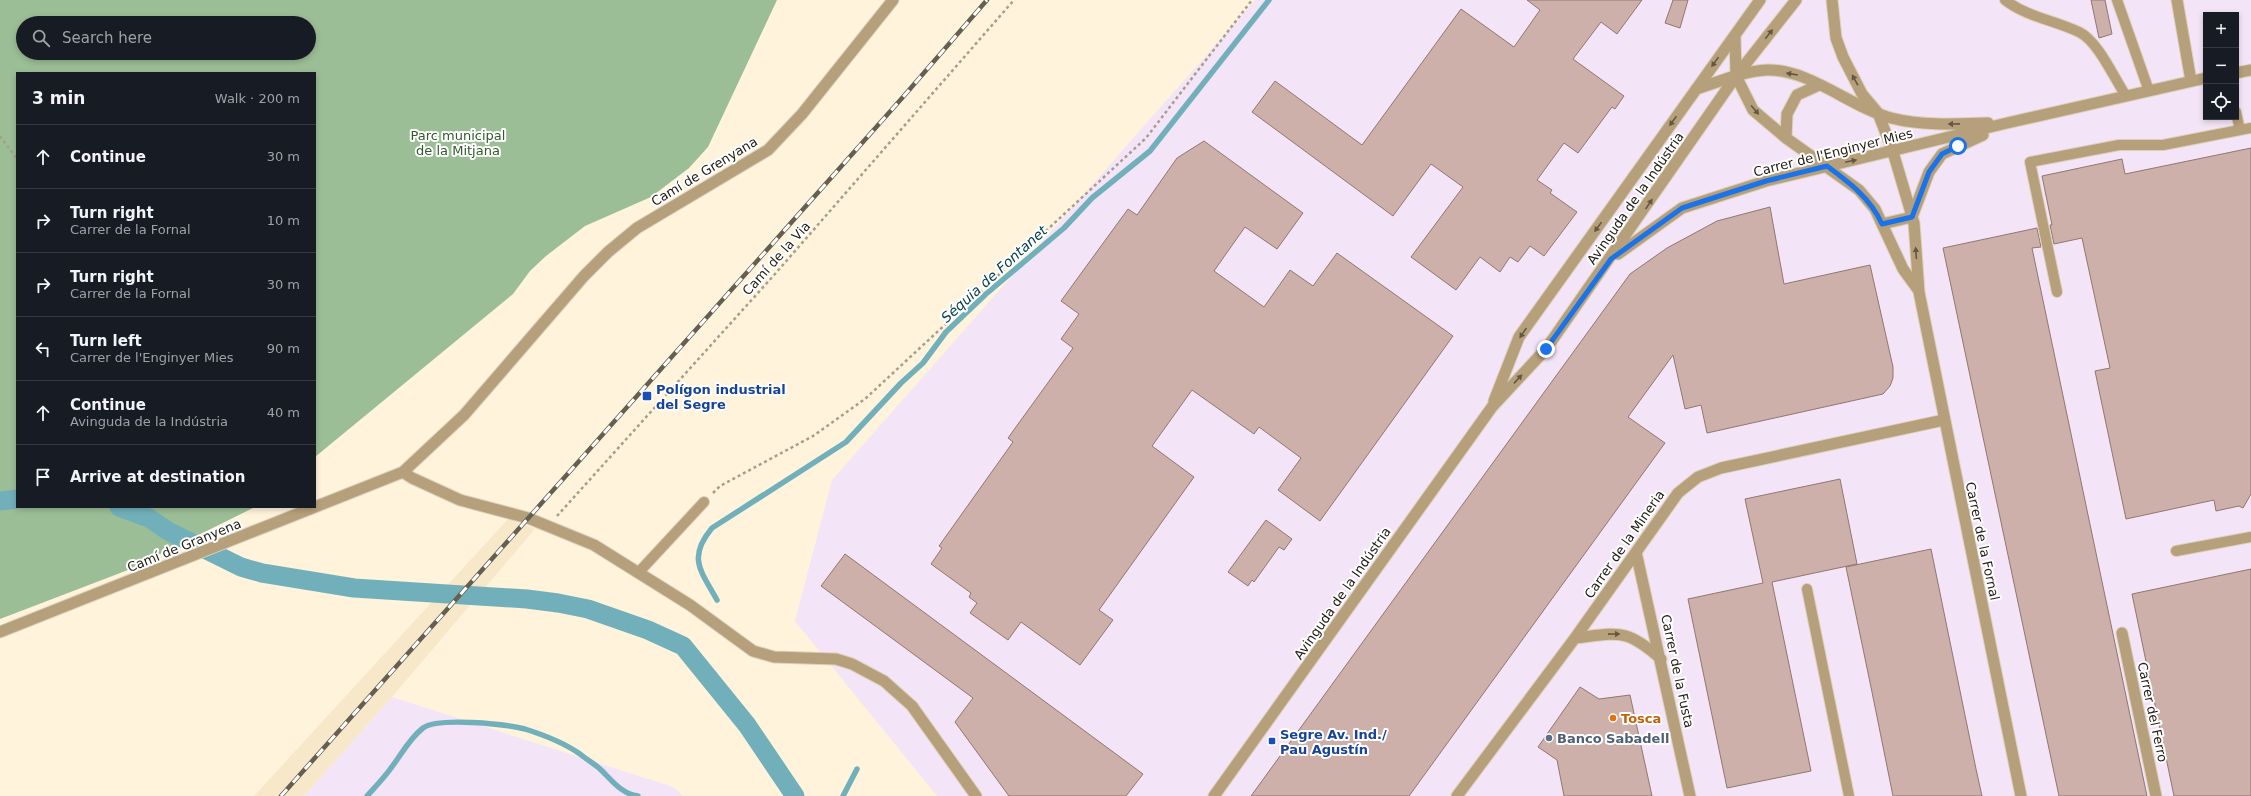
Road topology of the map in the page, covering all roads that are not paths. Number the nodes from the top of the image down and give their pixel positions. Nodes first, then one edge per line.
1 (894, 0) edge
2 (1760, 0) edge
3 (1796, 0) edge
4 (1832, 0) edge
5 (2005, 0) edge
6 (2117, 0) edge
7 (2177, 0) edge
8 (1735, 36) junction
9 (2251, 70) edge
10 (2239, 72) edge
11 (1736, 76) junction
12 (2203, 79) edge
13 (2191, 81) junction
14 (1819, 85) junction
15 (1696, 89) junction
16 (2148, 91) junction
17 (2126, 96) junction
18 (1878, 112) junction
19 (2238, 120) edge
20 (2007, 123) junction
21 (2251, 128) edge
22 (2240, 130) junction
23 (1786, 138) junction
24 (1893, 152) junction
25 (1827, 166) junction
26 (1912, 217) junction
27 (1882, 224) junction
28 (1611, 259) junction
29 (1919, 292) junction
30 (2057, 292) dead end
31 (516, 353) joint
32 (1492, 407) junction
33 (1944, 420) junction
34 (403, 472) junction
35 (704, 502) road end
36 (316, 507) edge
37 (312, 508) edge
38 (2251, 537) edge
39 (2176, 551) dead end
40 (1636, 552) junction
41 (638, 572) junction
42 (1806, 589) dead end
43 (0, 632) edge
44 (2122, 633) dead end
45 (1575, 638) junction
46 (1661, 659) junction
47 (1845, 795) edge
48 (976, 796) edge
49 (1214, 796) edge
50 (1457, 796) edge
51 (1690, 796) edge
52 (2021, 796) edge
53 (2156, 796) edge

1 - 31 street, Camí de Grenyana
2 - 8 street, Avinguda de la Indústria
11 -> 3 street, Avinguda de la Indústria
18 -> 4 street, Carrer de la Fornal
5 - 17 lane
6 - 16 lane
7 - 13 street
8 - 11 street, Carrer de la Fornal
8 -> 15 street, Avinguda de la Indústria
9 - 10 street
14 -> 11 street, Carrer de l'Enginyer Mies
11 - 15 street, Carrer de l'Enginyer Mies
11 -> 23 street, Carrer de la Fornal
28 -> 11 street, Avinguda de la Indústria
12 - 13 street, Carrer de l'Enginyer Mies
13 - 16 street, Carrer de l'Enginyer Mies
14 - 18 street, Carrer de l'Enginyer Mies
14 - 23 street, Carrer de l'Enginyer Mies
15 -> 32 street, Avinguda de la Indústria
16 - 17 street, Carrer de l'Enginyer Mies
17 - 20 street, Carrer de l'Enginyer Mies
20 -> 18 street, Carrer de l'Enginyer Mies
18 - 24 street, Carrer de la Fornal
19 - 22 lane
20 - 24 street, Carrer de l'Enginyer Mies
20 - 26 street
21 - 22 lane
22 - 30 lane
23 - 25 street, Carrer de la Fornal
25 -> 24 street, Carrer de l'Enginyer Mies
24 - 26 street, Carrer de la Fornal
25 - 27 street, Carrer de la Fornal
25 - 28 street, Carrer de l'Enginyer Mies
26 - 27 street
29 -> 26 street, Carrer de la Fornal
27 - 29 street, Carrer de la Fornal
32 -> 28 street, Avinguda de la Indústria
29 - 33 street, Carrer de la Fornal
31 - 34 street, Camí de Granyena
32 - 49 street, Avinguda de la Indústria
33 - 40 street, Carrer de la Mineria
33 - 52 street, Carrer de la Fornal
34 - 36 street, Camí de Granyena
34 - 41 street
35 - 41 lane
37 - 43 street, Camí de Granyena
38 - 39 lane
40 - 45 street, Carrer de la Mineria
40 - 46 street, Carrer de la Fusta
41 - 48 street
42 - 47 lane
44 - 53 street, Carrer del Ferro
45 -> 46 street
45 - 50 street, Carrer de la Mineria
46 - 51 street, Carrer de la Fusta

